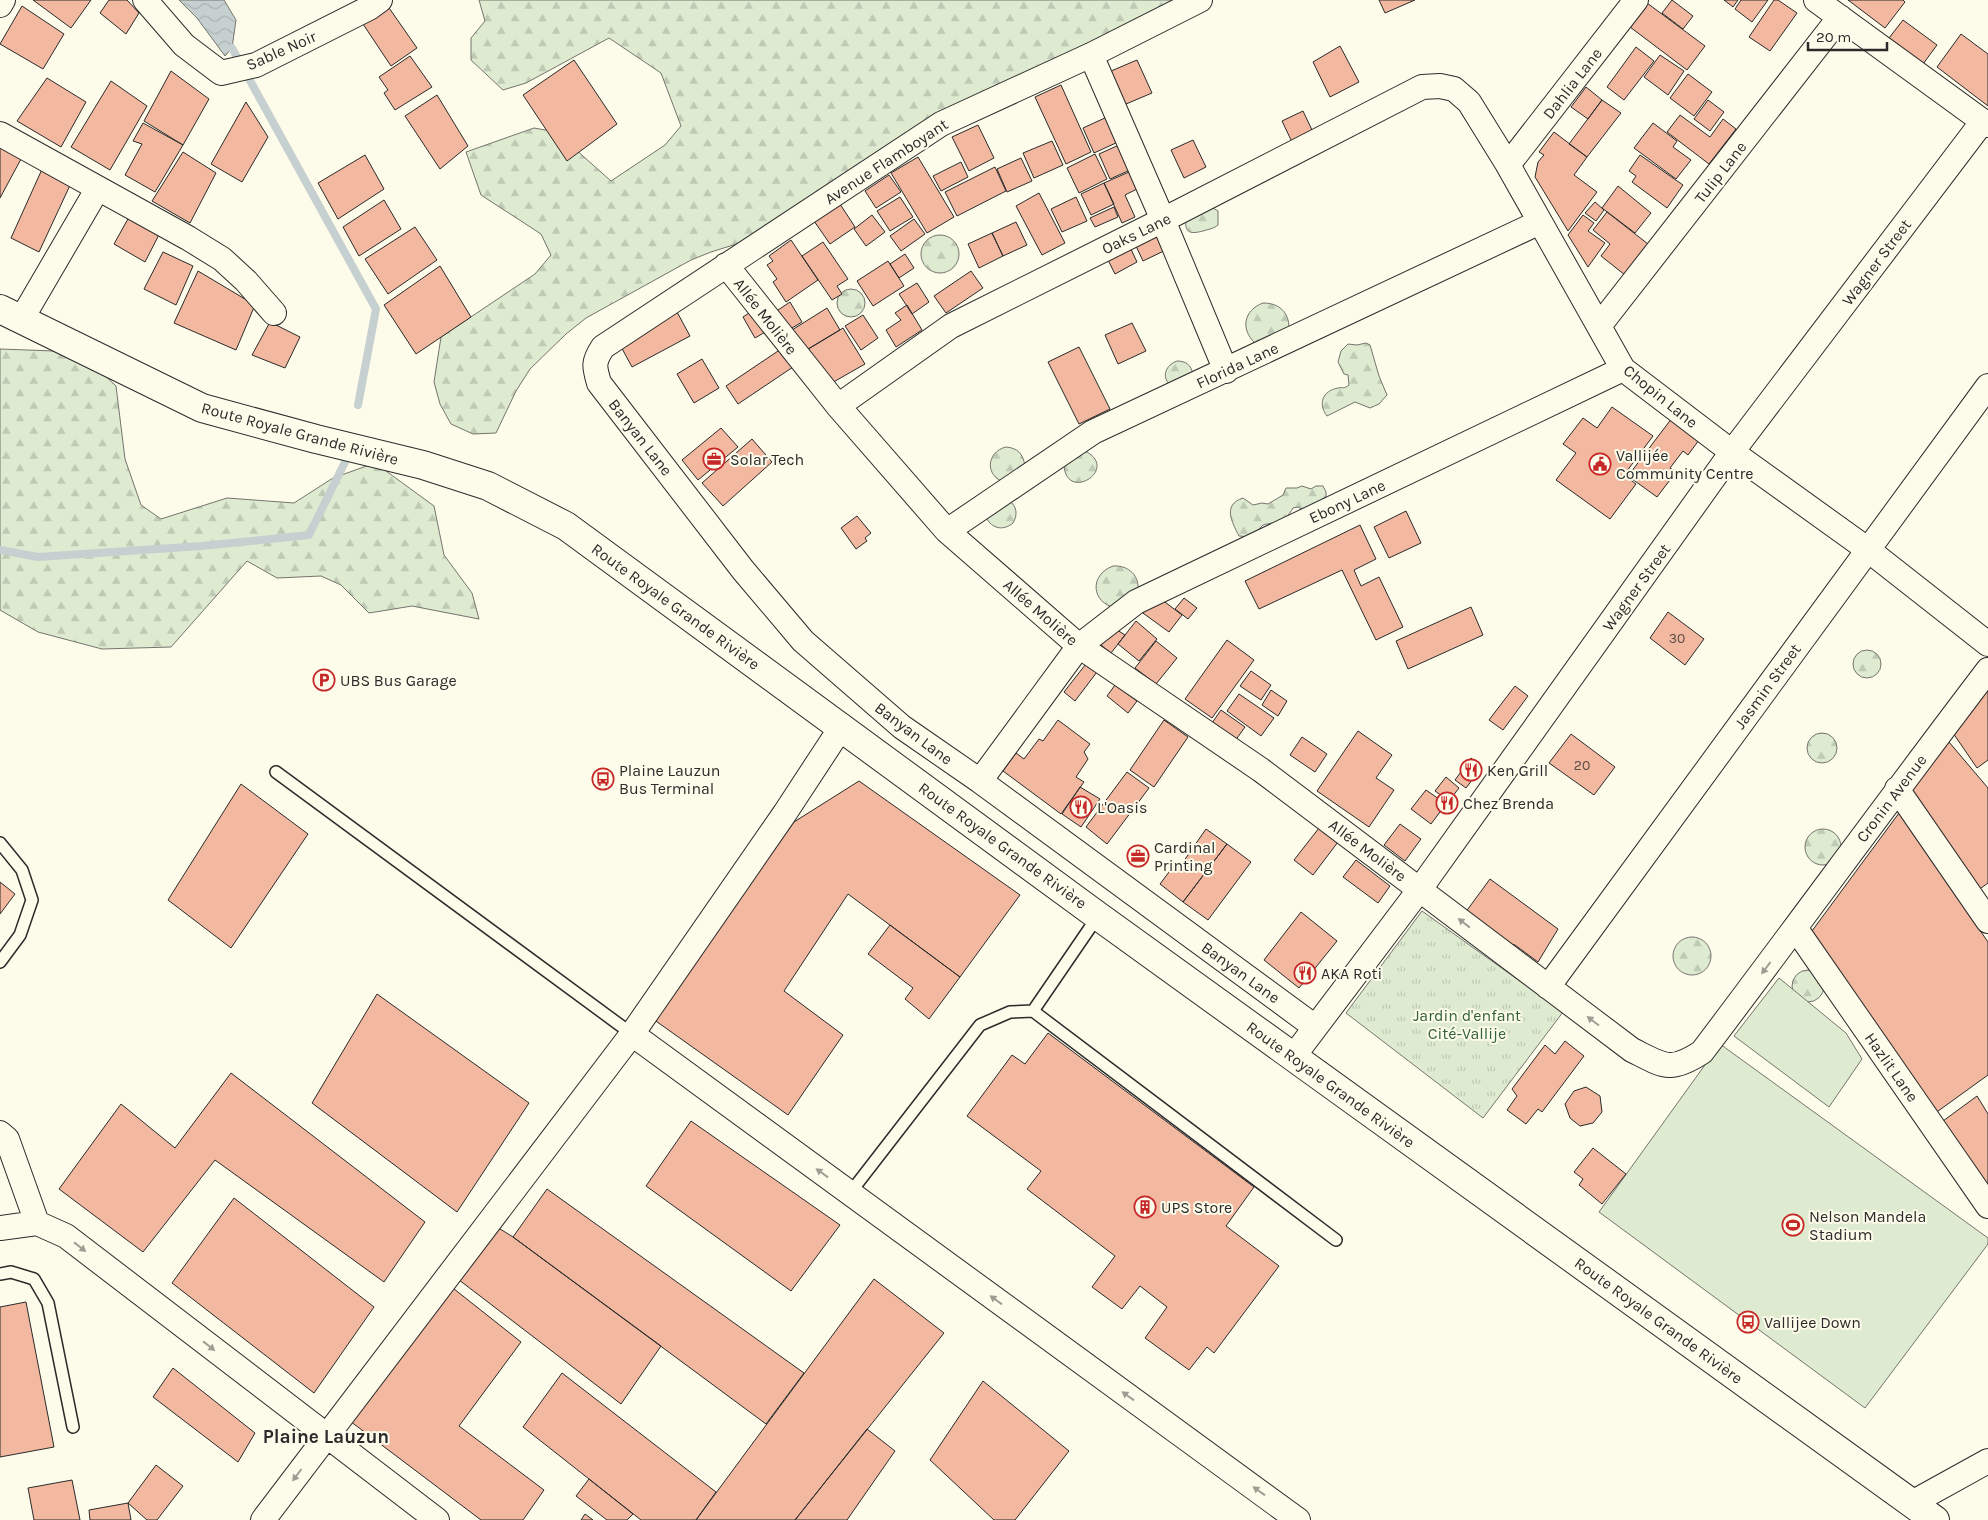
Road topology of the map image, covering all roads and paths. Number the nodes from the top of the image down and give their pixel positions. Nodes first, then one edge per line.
1 (3, 0) edge
2 (145, 0) edge
3 (380, 0) edge
4 (1200, 0) edge
5 (1636, 0) edge
6 (1816, 0) edge
7 (0, 5) edge
8 (1840, 18) junction
9 (1091, 55) junction
10 (1447, 88) joint
11 (1986, 123) edge
12 (0, 134) edge
13 (1508, 165) junction
14 (98, 188) junction
15 (1163, 220) junction
16 (1540, 222) junction
17 (726, 265) junction
18 (274, 313) dead end
19 (10, 314) edge
20 (1600, 326) junction
21 (595, 360) joint
22 (1623, 369) junction
23 (1226, 371) junction
24 (1988, 386) edge
25 (838, 406) junction
26 (1732, 452) junction
27 (947, 531) junction
28 (1867, 549) junction
29 (1988, 644) edge
30 (1079, 646) junction
31 (1988, 670) edge
32 (842, 726) junction
33 (276, 772) dead end
34 (980, 782) junction
35 (1897, 790) junction
36 (0, 843) edge
37 (1420, 889) junction
38 (1098, 916) junction
39 (1988, 921) edge
40 (1796, 929) junction
41 (0, 962) edge
42 (1548, 987) junction
43 (1033, 1010) junction
44 (1316, 1027) junction
45 (632, 1034) junction
46 (1294, 1057) junction
47 (0, 1133) edge
48 (850, 1193) junction
49 (1988, 1206) edge
50 (38, 1224) junction
51 (0, 1228) edge
52 (1336, 1240) dead end
53 (0, 1274) edge
54 (73, 1427) dead end
55 (326, 1436) junction
56 (1988, 1461) edge
57 (1912, 1503) junction
58 (263, 1520) edge
59 (437, 1520) edge
60 (1298, 1520) edge
61 (1935, 1520) edge

1 - 7 street
2 - 3 street, Sable Noir
4 - 9 street, Avenue Flamboyant
5 - 13 street, Dahlia Lane
6 - 8 street
8 - 11 street
8 - 20 street, Tulip Lane
9 - 15 street
9 - 17 street, Avenue Flamboyant
10 - 13 street, Chopin Lane
10 - 15 street, Oaks Lane
11 - 26 street, Wagner Street
12 - 14 street
13 - 16 street, Chopin Lane
14 - 18 street
14 - 19 street
15 - 23 street
15 - 25 street, Oaks Lane
16 - 20 street, Chopin Lane
16 - 23 street, Florida Lane
17 - 21 street, Avenue Flamboyant
17 - 25 street, Allée Molière
19 - 32 main road, Route Royale Grande Rivière
20 - 22 street, Chopin Lane
21 - 34 street, Banyan Lane
22 - 26 street, Chopin Lane
22 - 30 street, Ebony Lane
23 - 27 street, Florida Lane
24 - 28 street, Jasmin Street
25 - 27 street, Allée Molière
26 - 28 street, Chopin Lane
26 - 37 street, Wagner Street
27 - 30 street, Allée Molière
28 - 29 street, Chopin Lane
28 - 42 street, Jasmin Street
30 - 34 street, Ebony Lane
30 - 37 street, Allée Molière
31 - 35 street, Cronin Avenue
32 - 38 main road, Route Royale Grande Rivière
32 - 45 street
33 - 45 lane
34 - 44 street, Banyan Lane
35 - 39 street
35 - 40 street, Cronin Avenue
36 - 41 lane
42 -> 37 street, Allée Molière
37 - 44 street, Wagner Street
38 - 43 lane
38 - 46 main road, Route Royale Grande Rivière
40 -> 42 street, Cronin Avenue
40 - 49 street, Hazlit Lane
43 - 48 lane
43 - 52 lane
44 - 46 street, Wagner Street
48 -> 45 street
45 - 55 street
46 - 57 main road, Route Royale Grande Rivière
47 - 50 street
60 -> 48 street
50 - 51 street
50 -> 55 street
53 - 54 lane
55 -> 58 street
55 - 59 street
56 - 57 street
57 - 61 main road, Route Royale Grande Rivière

